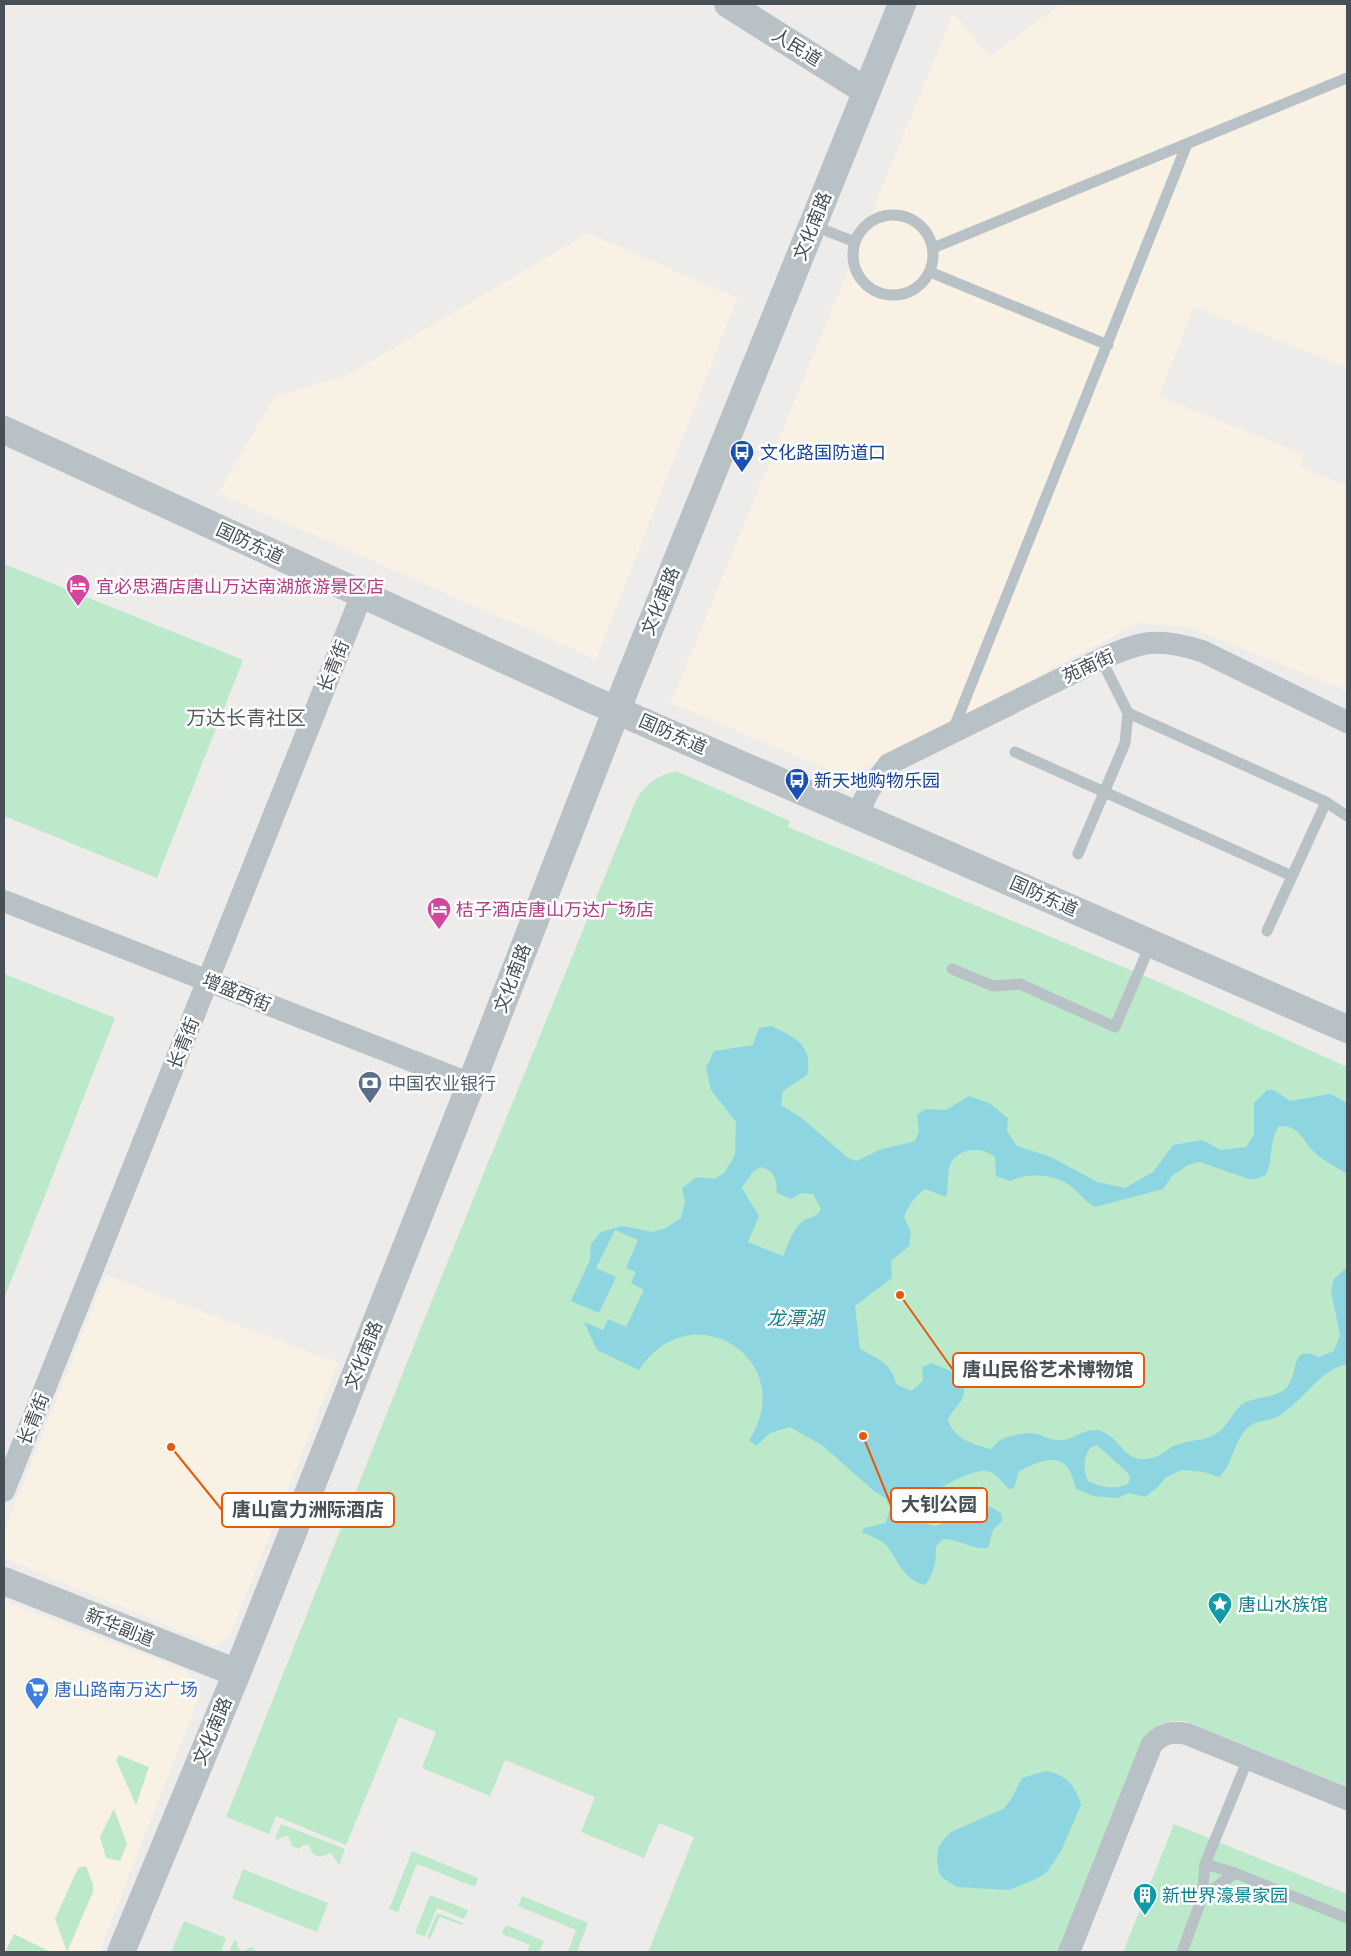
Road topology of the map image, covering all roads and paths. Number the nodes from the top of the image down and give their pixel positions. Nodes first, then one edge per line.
1 (728, 4) edge
2 (902, 4) edge
3 (1347, 78) edge
4 (866, 91) junction
5 (1187, 144) junction
6 (812, 225) junction
7 (855, 242) junction
8 (934, 248) junction
9 (930, 272) junction
10 (1108, 345) junction
11 (4, 430) edge
12 (362, 594) junction
13 (1101, 659) junction
14 (616, 709) junction
15 (1128, 713) junction
16 (1347, 722) edge
17 (952, 731) junction
18 (1015, 752) dead end
19 (1104, 792) junction
20 (1326, 802) junction
21 (856, 815) junction
22 (1347, 816) edge
23 (1078, 854) dead end
24 (1292, 876) junction
25 (4, 900) edge
26 (1267, 931) dead end
27 (1151, 943) junction
28 (952, 969) dead end
29 (208, 980) junction
30 (1347, 1028) edge
31 (471, 1084) junction
32 (4, 1492) edge
33 (4, 1581) edge
34 (237, 1673) junction
35 (1248, 1759) junction
36 (1347, 1799) edge
37 (1206, 1864) junction
38 (1235, 1873) junction
39 (1202, 1898) junction
40 (1347, 1918) edge
41 (121, 1952) edge
42 (1069, 1952) edge
43 (1182, 1952) edge

1 - 4 street, 人民道
2 - 4 street, 文化南路
3 - 5 lane
4 - 6 street, 文化南路
5 - 8 lane
5 - 10 lane
6 - 7 lane
6 - 14 street, 文化南路
7 - 8 lane
7 - 9 lane
8 - 9 lane
9 - 10 lane
10 - 17 lane
11 - 12 street, 国防东道
12 - 14 street, 国防东道
12 - 29 street, 长青街
13 - 15 lane
13 - 16 street, 苑南街
13 - 17 street, 苑南街
14 - 21 street, 国防东道
14 - 31 street, 文化南路
15 - 19 lane
15 - 20 lane
17 - 21 street, 苑南街
18 - 19 lane
19 - 23 lane
19 - 24 lane
20 - 22 lane
20 - 24 lane
21 - 27 street, 国防东道
24 - 26 lane
25 - 29 street, 增盛西街
27 - 28 lane
27 - 30 street, 国防东道
29 - 31 street, 增盛西街
29 - 32 street, 长青街
31 - 34 street, 文化南路
33 - 34 street, 新华副道
34 - 41 street, 文化南路
35 - 36 street
35 - 37 lane
35 - 42 street
37 - 38 lane
37 - 39 lane
38 - 39 lane
38 - 40 lane
39 - 43 lane

